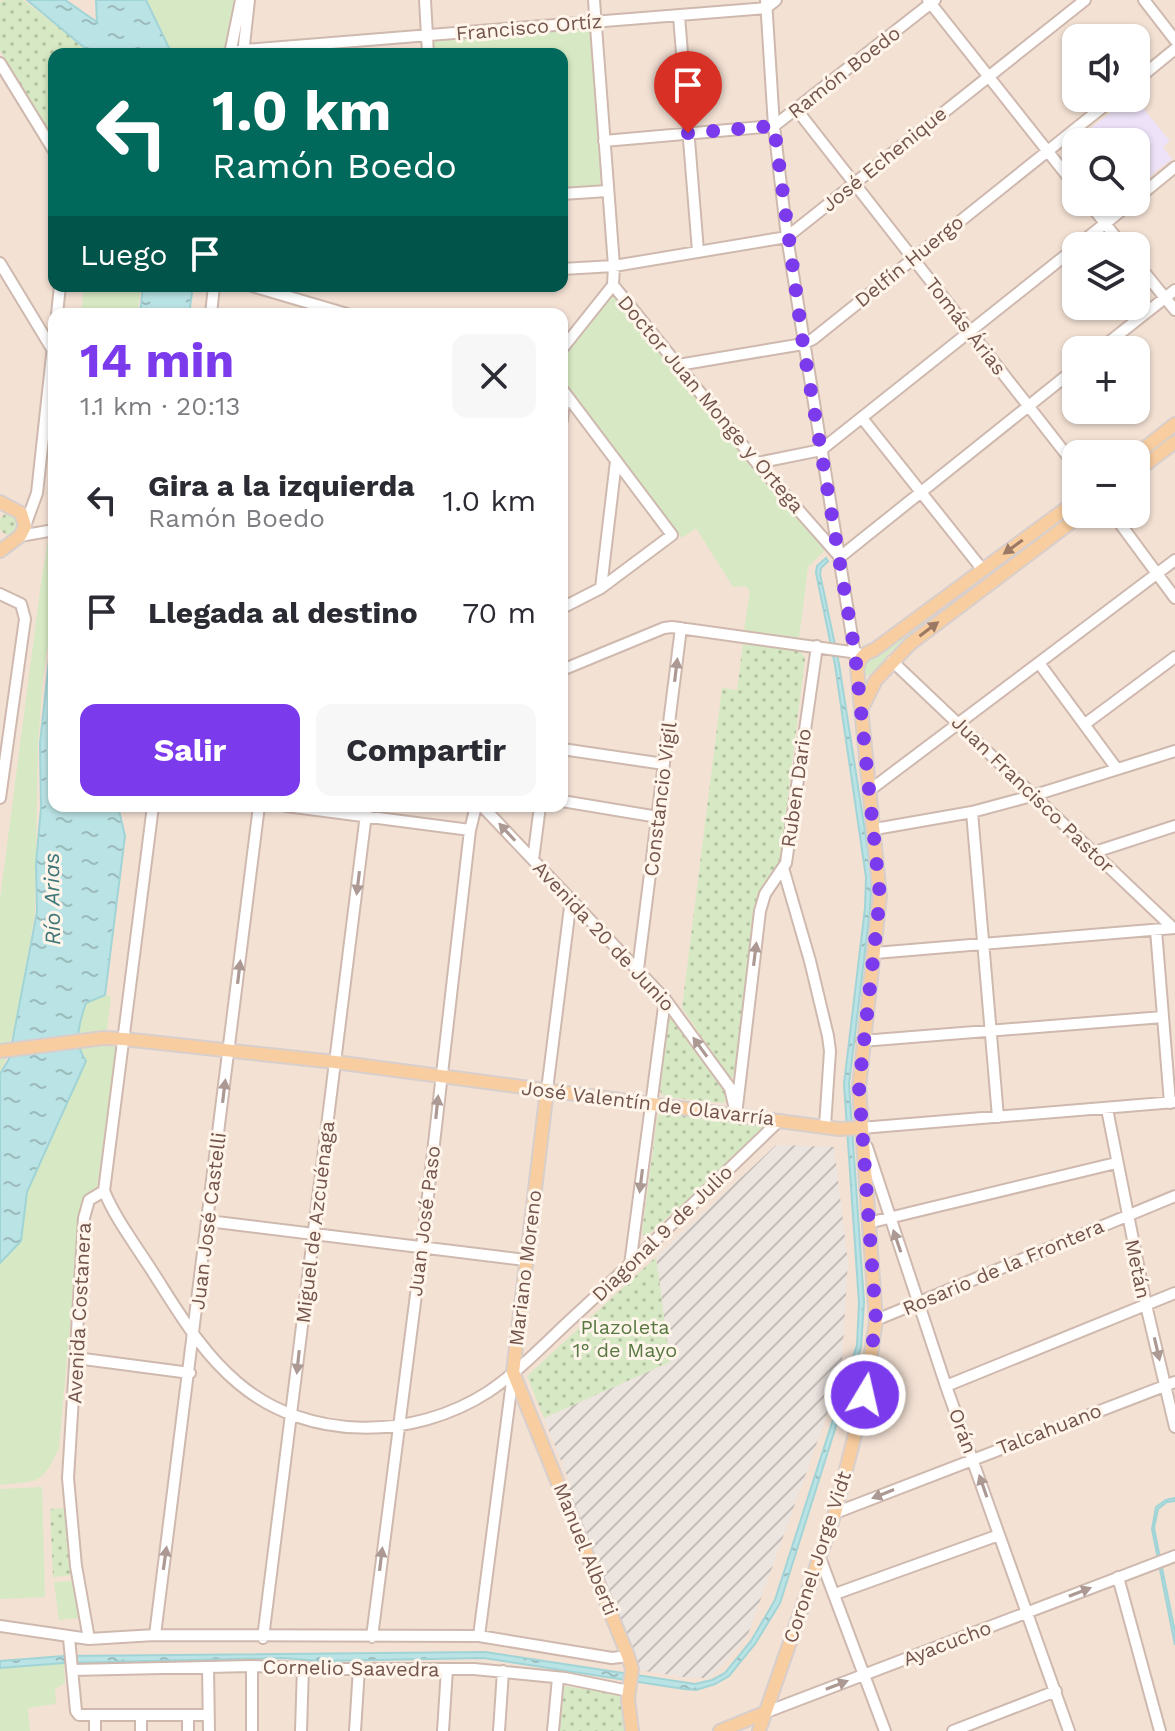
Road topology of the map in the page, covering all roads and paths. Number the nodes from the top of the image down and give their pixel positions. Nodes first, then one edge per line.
1 (241, 0) edge
2 (249, 0) edge
3 (425, 0) edge
4 (594, 0) edge
5 (776, 0) edge
6 (1085, 0) edge
7 (1144, 0) edge
8 (931, 1) edge
9 (766, 4) edge
10 (679, 16) junction
11 (595, 22) junction
12 (427, 35) junction
13 (1175, 40) edge
14 (231, 48) edge
15 (243, 48) edge
16 (286, 48) edge
17 (428, 48) edge
18 (1175, 49) edge
19 (0, 63) edge
20 (1150, 70) edge
21 (987, 77) junction
22 (797, 110) junction
23 (1096, 112) edge
24 (774, 126) junction
25 (688, 133) junction
26 (48, 141) edge
27 (604, 141) junction
28 (1047, 151) junction
29 (1175, 167) edge
30 (1062, 170) edge
31 (854, 184) junction
32 (1150, 187) edge
33 (607, 191) junction
34 (568, 194) edge
35 (1099, 216) edge
36 (1115, 216) edge
37 (1105, 224) junction
38 (1095, 232) edge
39 (1112, 232) edge
40 (787, 237) junction
41 (698, 251) junction
42 (912, 257) junction
43 (1062, 259) edge
44 (0, 263) edge
45 (614, 266) junction
46 (568, 269) edge
47 (1150, 279) edge
48 (613, 285) junction
49 (1175, 290) edge
50 (269, 292) edge
51 (1165, 298) junction
52 (315, 308) edge
53 (1175, 310) edge
54 (969, 331) junction
55 (1117, 336) edge
56 (568, 341) edge
57 (48, 342) edge
58 (803, 344) junction
59 (678, 365) junction
60 (1062, 379) edge
61 (48, 387) edge
62 (568, 396) edge
63 (1029, 406) junction
64 (862, 418) junction
65 (1175, 424) edge
66 (1175, 442) edge
67 (1150, 444) edge
68 (1062, 449) edge
69 (821, 450) junction
70 (616, 461) junction
71 (1150, 461) edge
72 (757, 463) junction
73 (921, 491) junction
74 (1062, 511) edge
75 (13, 521) edge
76 (1063, 528) edge
77 (1123, 528) edge
78 (48, 529) edge
79 (48, 529) edge
80 (0, 551) edge
81 (840, 557) junction
82 (1175, 560) edge
83 (982, 569) junction
84 (1157, 574) junction
85 (601, 588) junction
86 (0, 594) edge
87 (1175, 598) edge
88 (568, 605) edge
89 (681, 628) junction
90 (828, 648) junction
91 (866, 651) junction
92 (1175, 657) edge
93 (892, 661) junction
94 (1039, 663) junction
95 (568, 668) edge
96 (857, 670) junction
97 (877, 679) junction
98 (862, 709) junction
99 (959, 723) junction
100 (1085, 724) junction
101 (568, 750) edge
102 (1175, 751) edge
103 (664, 764) junction
104 (1117, 769) junction
105 (1, 780) edge
106 (870, 790) junction
107 (1035, 795) junction
108 (0, 798) edge
109 (568, 802) edge
110 (152, 812) edge
111 (258, 812) edge
112 (367, 812) edge
113 (372, 812) edge
114 (474, 812) edge
115 (488, 812) edge
116 (539, 812) edge
117 (972, 812) junction
118 (658, 817) junction
119 (1175, 826) edge
120 (875, 829) junction
121 (470, 830) junction
122 (1095, 852) junction
123 (533, 860) junction
124 (783, 868) junction
125 (571, 899) junction
126 (1174, 928) edge
127 (1156, 930) junction
128 (983, 944) junction
129 (875, 953) junction
130 (638, 969) junction
131 (665, 999) junction
132 (1163, 1017) junction
133 (989, 1031) junction
134 (123, 1039) junction
135 (862, 1041) junction
136 (230, 1049) junction
137 (0, 1051) edge
138 (335, 1062) junction
139 (440, 1076) junction
140 (547, 1090) junction
141 (1173, 1102) edge
142 (651, 1103) junction
143 (1107, 1109) junction
144 (736, 1115) junction
145 (998, 1117) junction
146 (780, 1120) junction
147 (825, 1126) junction
148 (858, 1128) junction
149 (1116, 1163) junction
150 (104, 1191) junction
151 (1175, 1196) edge
152 (1127, 1214) junction
153 (889, 1217) junction
154 (208, 1221) junction
155 (868, 1223) junction
156 (312, 1235) junction
157 (422, 1248) junction
158 (525, 1260) junction
159 (630, 1265) junction
160 (1175, 1293) edge
161 (918, 1303) junction
162 (1146, 1305) junction
163 (876, 1320) junction
164 (193, 1335) junction
165 (76, 1358) junction
166 (513, 1372) junction
167 (190, 1373) junction
168 (1170, 1384) edge
169 (946, 1386) junction
170 (292, 1414) junction
171 (398, 1424) junction
172 (1175, 1427) edge
173 (973, 1458) junction
174 (835, 1513) junction
175 (999, 1535) junction
176 (819, 1555) junction
177 (1175, 1556) edge
178 (1118, 1577) junction
179 (835, 1594) junction
180 (1027, 1613) junction
181 (0, 1626) edge
182 (155, 1635) junction
183 (479, 1636) junction
184 (372, 1637) junction
185 (69, 1638) junction
186 (263, 1638) junction
187 (89, 1639) junction
188 (628, 1656) junction
189 (252, 1666) junction
190 (208, 1667) junction
191 (303, 1667) junction
192 (359, 1668) junction
193 (447, 1669) junction
194 (72, 1670) junction
195 (503, 1671) junction
196 (866, 1674) junction
197 (558, 1678) junction
198 (629, 1691) junction
199 (1056, 1691) junction
200 (764, 1713) junction
201 (95, 1715) junction
202 (141, 1715) junction
203 (188, 1715) junction
204 (208, 1715) junction
205 (95, 1731) edge
206 (141, 1731) edge
207 (188, 1731) edge
208 (209, 1731) edge
209 (252, 1731) edge
210 (301, 1731) edge
211 (355, 1731) edge
212 (443, 1731) edge
213 (499, 1731) edge
214 (553, 1731) edge
215 (632, 1731) edge
216 (720, 1731) edge
217 (759, 1731) edge
218 (885, 1731) edge
219 (953, 1731) edge
220 (1069, 1731) edge
221 (1160, 1731) edge

1 - 14 street
2 - 15 street
3 - 12 street
4 - 11 street, Doctor Juan Monge y Ortega
5 - 9 street
6 - 21 street, José Echenique
7 - 13 street
8 - 21 street
8 - 22 street, Ramón Boedo
9 - 10 street, Francisco Ortíz
9 - 24 street
10 - 11 street, Francisco Ortíz
10 - 25 street
11 - 12 street, Francisco Ortíz
11 - 27 street, Doctor Juan Monge y Ortega
12 - 16 street, Francisco Ortíz
12 - 17 street
18 - 20 street
19 - 26 street
21 - 28 street
21 - 31 street, José Echenique
22 - 24 street, Ramón Boedo
22 - 31 street, Tomás Árias
23 - 28 street, Delfín Huergo
24 - 25 street, Ramón Boedo
24 - 40 street
25 - 27 street, Ramón Boedo
25 - 41 street
27 - 33 street, Doctor Juan Monge y Ortega
28 - 30 street
28 - 42 street, Delfín Huergo
29 - 32 street
31 - 40 street, José Echenique
31 - 42 street, Tomás Árias
33 - 34 street
33 - 45 street, Doctor Juan Monge y Ortega
35 - 37 street
36 - 37 street
37 - 38 street
37 - 39 street
40 - 41 street, José Echenique
40 - 58 street
41 - 45 street, José Echenique
42 - 54 street, Tomás Árias
42 - 58 street, Delfín Huergo
43 - 54 street
44 - 57 street
45 - 46 street, José Echenique
45 - 48 street, Doctor Juan Monge y Ortega
47 - 51 street
48 - 56 street
48 - 59 street, Doctor Juan Monge y Ortega
49 - 51 street
50 - 52 street
51 - 53 street
51 - 55 street
54 - 63 street, Tomás Árias
54 - 64 street
58 - 59 street, Delfín Huergo
58 - 69 street
59 - 72 street, Doctor Juan Monge y Ortega
60 - 63 street
61 - 75 street
62 - 70 street
63 - 68 street, Tomás Árias
63 - 73 street
64 - 69 street
64 - 73 street
65 - 67 main road
66 - 71 main road
69 - 72 street
69 - 81 street
70 - 85 street
70 - 85 street
72 - 81 street, Doctor Juan Monge y Ortega
73 - 81 street
73 - 83 street
74 -> 83 main road
75 - 78 street
75 - 79 street
75 - 80 main road
93 -> 76 main road
77 - 84 street
81 - 91 street
82 - 84 street
83 - 91 main road
84 - 87 street
84 - 94 street
85 - 88 street
86 - 105 street
89 - 90 street
89 - 95 street
103 -> 89 street, Constancio Vigil
90 - 91 street
90 - 124 street, Ruben Dario
91 - 93 main road
91 - 96 main road
92 - 100 street
93 - 97 main road
93 - 99 street, Juan Francisco Pastor
94 - 99 street
94 - 100 street
96 - 97 main road
96 - 98 main road, Coronel Jorge Vidt
97 - 98 main road
98 - 106 main road, Coronel Jorge Vidt
99 - 106 street
99 - 107 street, Juan Francisco Pastor
100 - 104 street
101 - 103 street
102 - 104 street
103 - 118 street, Constancio Vigil
104 - 107 street
105 - 108 street
106 - 120 main road, Coronel Jorge Vidt
107 - 117 street
107 - 122 street, Juan Francisco Pastor
109 - 118 street
110 - 134 street, Avenida Costanera
136 -> 111 street, Juan José Castelli
112 -> 138 street, Miguel de Azcuénaga
113 - 121 street
114 - 121 street, Juan José Paso
123 -> 115 street, Avenida 20 de Junio
116 - 123 street
117 - 120 street
117 - 128 street
118 - 130 street, Constancio Vigil
119 - 122 street
120 - 129 main road, Coronel Jorge Vidt
121 - 139 street, Juan José Paso
122 - 126 street, Juan Francisco Pastor
123 - 125 street, Avenida 20 de Junio
144 -> 124 street, Ruben Dario
124 - 147 street
125 - 130 street, Avenida 20 de Junio
125 - 140 street, Mariano Moreno
126 - 127 street
127 - 128 street
127 - 132 street
128 - 129 street
128 - 133 street
129 - 135 main road, Coronel Jorge Vidt
130 - 131 street, Avenida 20 de Junio
131 - 142 street
144 -> 131 street, Avenida 20 de Junio
132 - 133 street
132 - 141 street
133 - 135 street
133 - 145 street
134 - 136 main road, José Valentín de Olavarría
134 - 137 main road, José Valentín de Olavarría
134 - 150 street, Avenida Costanera
135 - 148 main road, Coronel Jorge Vidt
136 - 138 main road, José Valentín de Olavarría
154 -> 136 street, Juan José Castelli
138 - 139 main road, José Valentín de Olavarría
138 - 156 street, Miguel de Azcuénaga
139 - 140 main road, José Valentín de Olavarría
157 -> 139 street, Juan José Paso
140 - 142 main road, José Valentín de Olavarría
140 - 158 main road, Mariano Moreno
141 - 143 street, José Valentín de Olavarría
142 - 144 main road, José Valentín de Olavarría
142 -> 159 street
143 - 145 street, José Valentín de Olavarría
143 - 149 street, Metán
144 - 146 main road, José Valentín de Olavarría
145 - 148 street, José Valentín de Olavarría
146 - 147 main road, José Valentín de Olavarría
146 - 159 street, Diagonal 9 de Julio
147 - 148 main road, José Valentín de Olavarría
148 - 153 street, Orán
148 - 155 main road, Coronel Jorge Vidt
149 - 152 street, Metán
149 - 153 street
150 - 164 street, Diagonal 9 de Julio
150 - 165 street, Avenida Costanera
151 - 152 street, Rosario de la Frontera
152 - 161 street, Rosario de la Frontera
152 - 162 street, Metán
153 - 155 street
161 -> 153 street, Orán
154 - 156 street
154 - 164 street, Juan José Castelli
155 - 163 main road, Coronel Jorge Vidt
156 - 157 street
156 -> 170 street, Miguel de Azcuénaga
157 - 158 street
157 - 171 street, Juan José Paso
158 - 166 main road, Mariano Moreno
159 - 166 street, Diagonal 9 de Julio
160 - 162 street
161 - 163 street, Rosario de la Frontera
161 - 169 street, Orán
162 -> 168 street, Metán
162 - 169 street
163 - 174 main road, Coronel Jorge Vidt
164 - 167 street, Juan José Castelli
164 - 170 street, Diagonal 9 de Julio
165 - 167 street
165 - 187 street, Avenida Costanera
166 - 171 street, Diagonal 9 de Julio
166 - 183 street, Mariano Moreno
166 - 188 main road, Manuel Alberti
182 -> 167 street, Juan José Castelli
168 - 172 street, Metán
168 - 173 street, Talcahuano
169 - 173 street, Orán
170 - 171 street, Diagonal 9 de Julio
170 - 186 street, Miguel de Azcuénaga
184 -> 171 street, Juan José Paso
173 -> 174 street, Talcahuano
175 -> 173 street, Orán
174 - 176 main road, Coronel Jorge Vidt
175 - 179 street
175 - 180 street, Orán
176 - 179 street
176 - 200 main road, Coronel Jorge Vidt
177 - 178 street, Ayacucho
180 -> 178 street, Ayacucho
178 - 221 street
179 - 196 street
180 - 196 street, Ayacucho
180 - 199 street, Orán
181 - 185 street, Cornelio Saavedra
182 - 186 street, Cornelio Saavedra
182 - 187 street, Cornelio Saavedra
183 - 184 street, Cornelio Saavedra
183 - 188 street, Cornelio Saavedra
184 - 186 street, Cornelio Saavedra
185 - 187 street, Cornelio Saavedra
185 - 194 street
188 - 198 main road, Manuel Alberti
189 - 190 street, Cornelio Saavedra
189 - 191 street, Cornelio Saavedra
189 - 209 street
190 - 194 street, Cornelio Saavedra
190 - 204 street
191 - 192 street, Cornelio Saavedra
191 - 210 street
192 - 193 street, Cornelio Saavedra
192 - 211 street
193 - 195 street, Cornelio Saavedra
193 - 212 street
194 - 201 street
195 - 197 street, Cornelio Saavedra
195 - 213 street
200 -> 196 street, Ayacucho
196 - 218 street
197 - 198 street, Cornelio Saavedra
197 - 214 street
198 - 215 main road, Manuel Alberti
199 - 219 street
199 - 220 street, Orán
200 - 216 main road, Ayacucho
200 - 217 main road, Coronel Jorge Vidt
201 - 202 street
201 - 205 street
202 - 203 street
202 - 206 street
203 - 204 street
203 - 207 street
204 - 208 street

